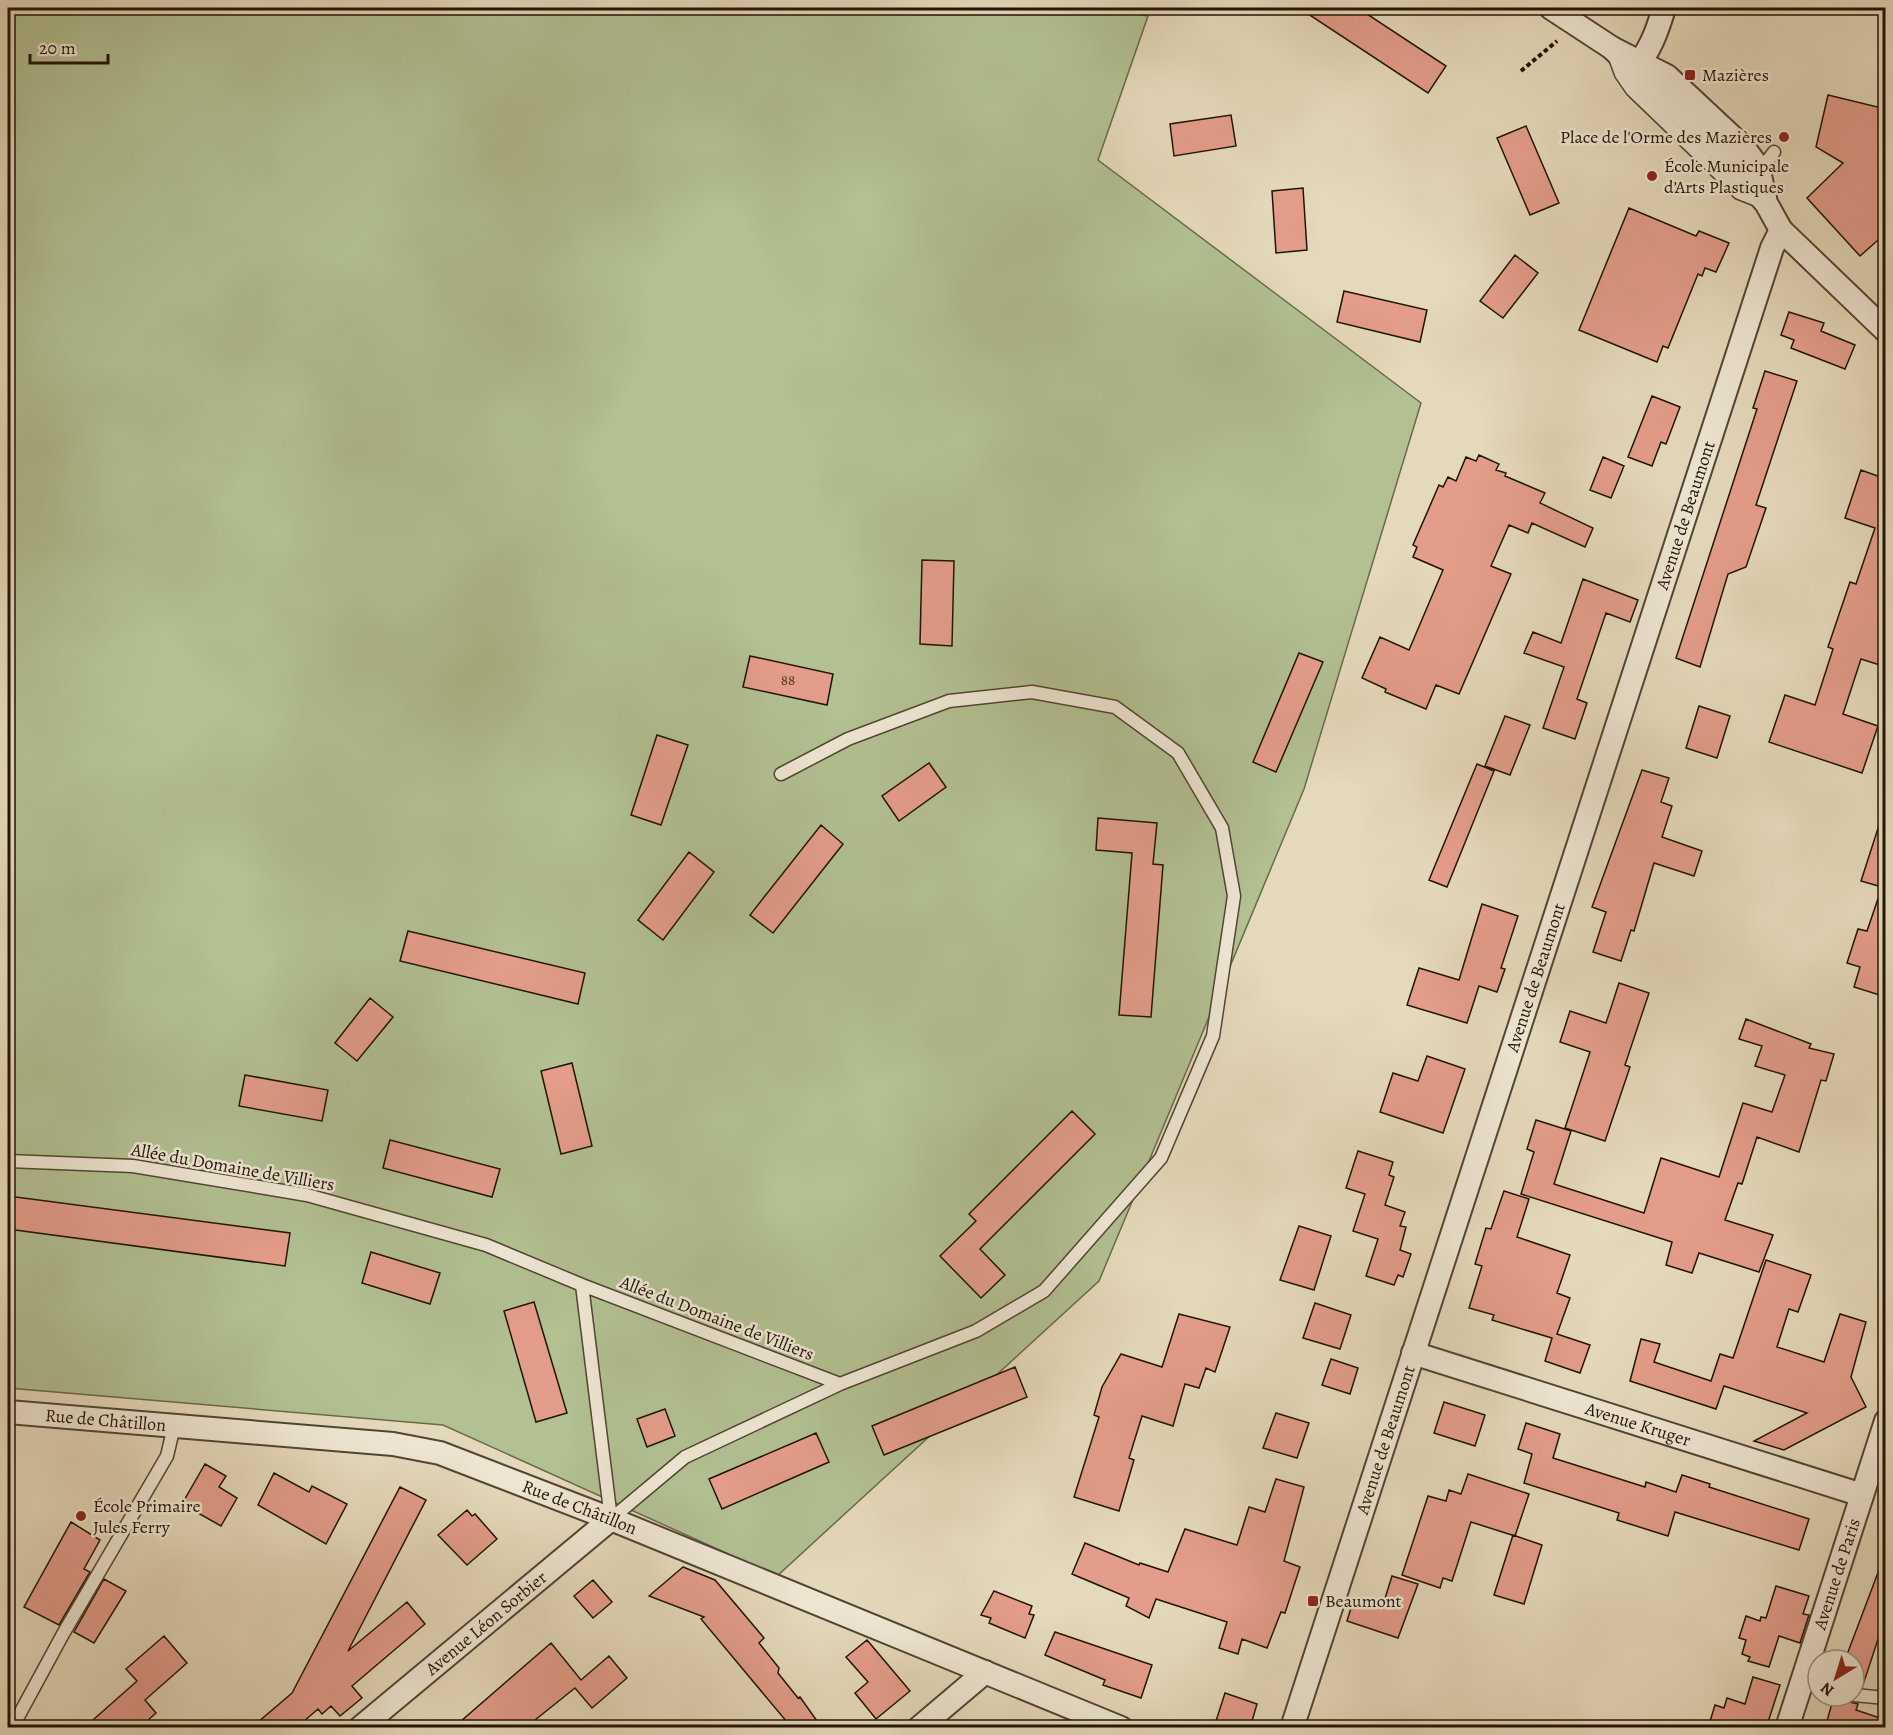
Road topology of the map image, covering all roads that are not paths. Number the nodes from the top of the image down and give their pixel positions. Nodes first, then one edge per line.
1 (1551, 8) edge
2 (1664, 8) edge
3 (1612, 48) junction
4 (1637, 66) junction
5 (1774, 152) dead end
6 (1751, 172) junction
7 (1766, 203) junction
8 (1781, 230) junction
9 (1886, 331) edge
10 (781, 774) dead end
11 (8, 1161) edge
12 (582, 1285) junction
13 (1413, 1353) junction
14 (840, 1383) junction
15 (8, 1412) edge
16 (1886, 1421) edge
17 (174, 1426) junction
18 (1862, 1495) junction
19 (611, 1519) junction
20 (1820, 1648) edge
21 (985, 1672) junction
22 (1806, 1691) edge
23 (1866, 1696) edge
24 (1886, 1698) edge
25 (12, 1728) edge
26 (360, 1728) edge
27 (919, 1728) edge
28 (1121, 1728) edge
29 (1292, 1728) edge
30 (1787, 1728) edge

1 - 3 street
2 - 4 street
3 - 4 street
3 - 7 lane
4 - 6 street
5 - 6 lane
6 - 7 street
7 - 8 street
8 - 9 street
8 - 13 street, Avenue de Beaumont
10 - 14 lane
11 - 12 lane, Allée du Domaine de Villiers
12 - 14 lane, Allée du Domaine de Villiers
12 - 19 lane
13 - 18 street, Avenue Kruger
13 - 29 street, Avenue de Beaumont
14 - 19 lane
15 - 17 street, Rue de Châtillon
16 - 18 street, Avenue de Paris
17 - 19 street, Rue de Châtillon
17 - 25 lane
18 - 20 street, Avenue de Paris
19 - 21 street, Rue de Châtillon
19 - 26 street, Avenue Léon Sorbier
21 - 27 street
21 - 28 street, Rue de Châtillon
22 - 30 street, Avenue de Paris
23 - 24 lane

